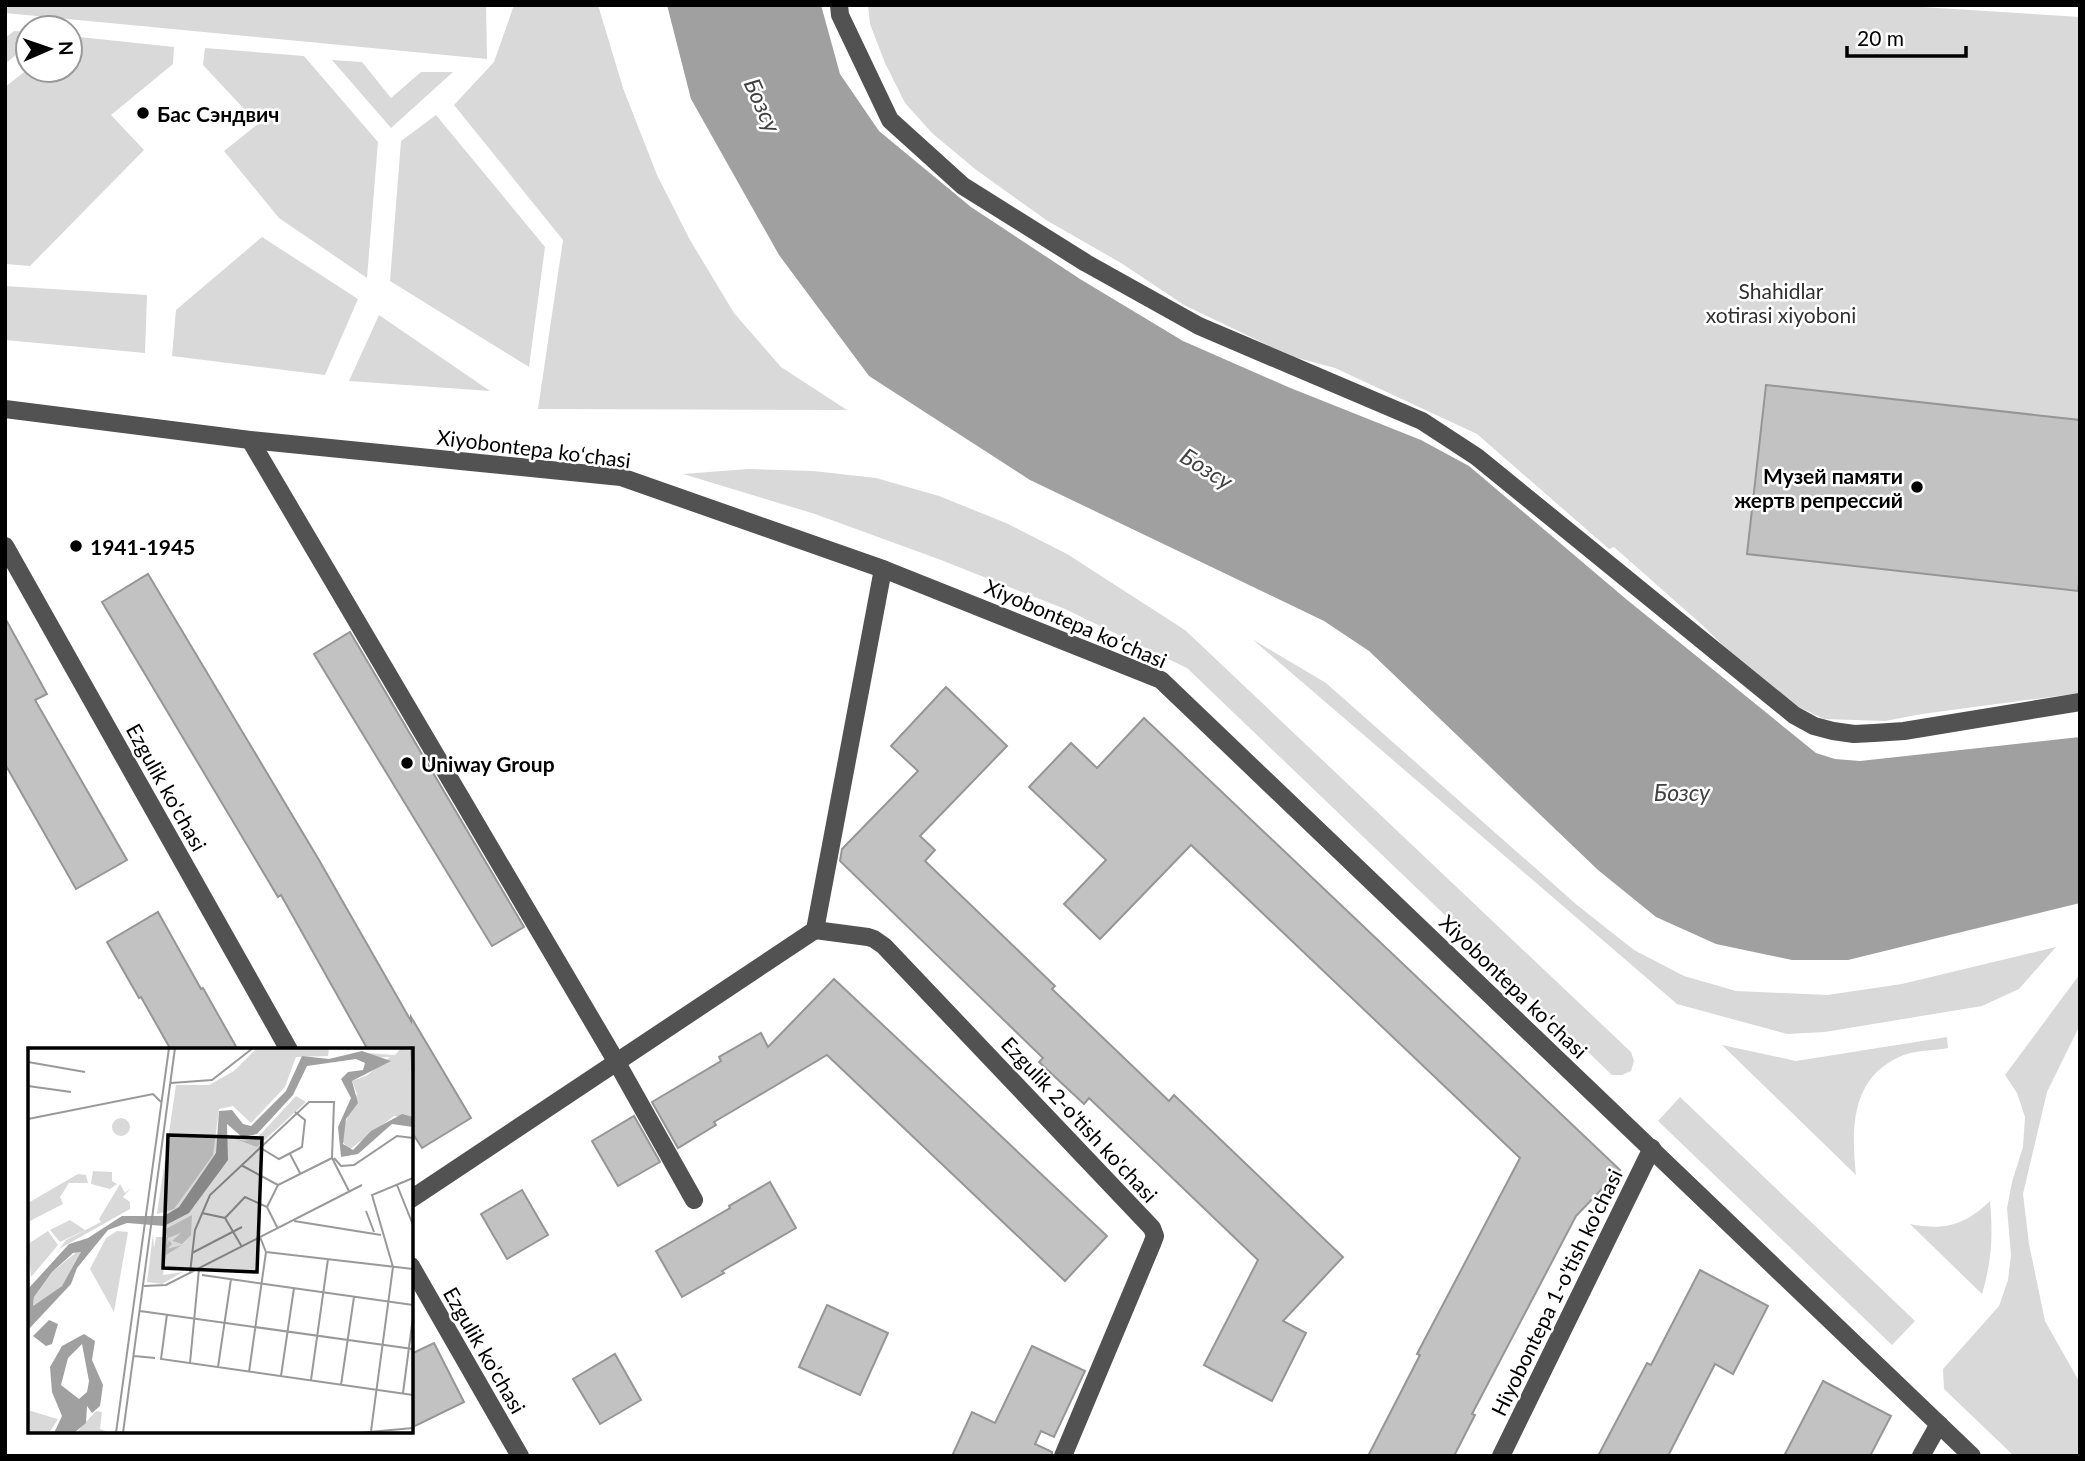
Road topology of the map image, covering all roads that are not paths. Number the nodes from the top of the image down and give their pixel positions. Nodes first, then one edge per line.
1 (839, 5) edge
2 (5, 409) edge
3 (250, 440) junction
4 (7, 554) edge
5 (884, 569) junction
6 (2080, 702) edge
7 (815, 930) junction
8 (288, 1048) edge
9 (616, 1061) junction
10 (1652, 1148) junction
11 (413, 1198) edge
12 (694, 1200) dead end
13 (413, 1269) edge
14 (1939, 1424) junction
15 (520, 1456) edge
16 (1063, 1456) edge
17 (1500, 1456) edge
18 (1921, 1456) edge
19 (1972, 1456) edge

1 - 6 street
2 - 3 street, Xiyobontepa koʻchasi
3 - 5 street, Xiyobontepa koʻchasi
3 - 9 street
4 - 8 street, Ezgulik ko'chasi
5 - 7 street
5 - 10 street, Xiyobontepa koʻchasi
7 - 9 street
7 - 16 street, Ezgulik 2-o'tish ko'chasi
9 - 11 street
9 - 12 street
10 - 14 street, Xiyobontepa koʻchasi
10 - 17 street, Hiyobontepa 1-o'tish ko'chasi
13 - 15 street, Ezgulik ko'chasi
14 - 18 street
14 - 19 street, Xiyobontepa koʻchasi

